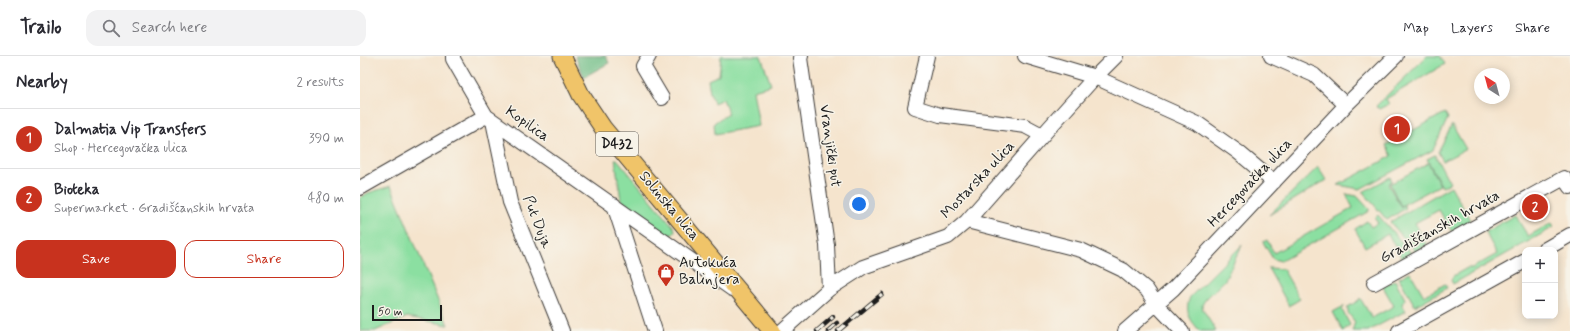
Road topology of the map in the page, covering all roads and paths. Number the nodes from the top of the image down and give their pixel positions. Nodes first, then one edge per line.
1 (453, 56) edge
2 (562, 56) edge
3 (649, 56) edge
4 (801, 56) edge
5 (927, 56) edge
6 (1025, 56) edge
7 (1116, 56) edge
8 (1271, 56) edge
9 (1396, 56) edge
10 (1095, 77) junction
11 (662, 98) dead end
12 (1346, 106) junction
13 (490, 118) junction
14 (1042, 135) junction
15 (1568, 180) edge
16 (1274, 182) junction
17 (360, 188) edge
18 (614, 205) junction
19 (966, 221) junction
20 (684, 224) junction
21 (1570, 236) edge
22 (667, 242) junction
23 (1550, 247) edge
24 (1522, 263) edge
25 (1374, 283) dead end
26 (829, 289) junction
27 (745, 298) junction
28 (1156, 304) junction
29 (562, 331) edge
30 (655, 331) edge
31 (772, 331) edge
32 (782, 331) edge
33 (1125, 331) edge
34 (1182, 331) edge
35 (1399, 331) edge

1 - 13 street
2 - 20 main road, Solinska ulica / D432
3 - 11 street
4 - 26 street, Vranjički put
5 - 14 street
6 - 10 street
7 - 10 street, Mostarska ulica
8 - 12 street
9 - 12 street, Hercegovačka ulica
10 - 14 street, Mostarska ulica
10 - 16 street
12 - 16 street, Hercegovačka ulica
13 - 17 street, Kopilica
13 - 18 street, Kopilica
13 - 29 street, Put Duja
14 - 19 street, Mostarska ulica
15 - 25 street, Gradišćanskih hrvata
16 - 28 street, Hercegovačka ulica
18 - 22 street, Kopilica
18 - 30 street
19 - 26 street, Mostarska ulica
19 - 28 street
20 - 22 street
20 - 27 main road, Solinska ulica / D432
21 - 23 street
22 - 27 street, Kopilica
24 - 35 street
26 - 32 street, Mostarska ulica
27 - 31 main road, Solinska ulica / D432
28 - 33 street, Hercegovačka ulica
28 - 34 street

